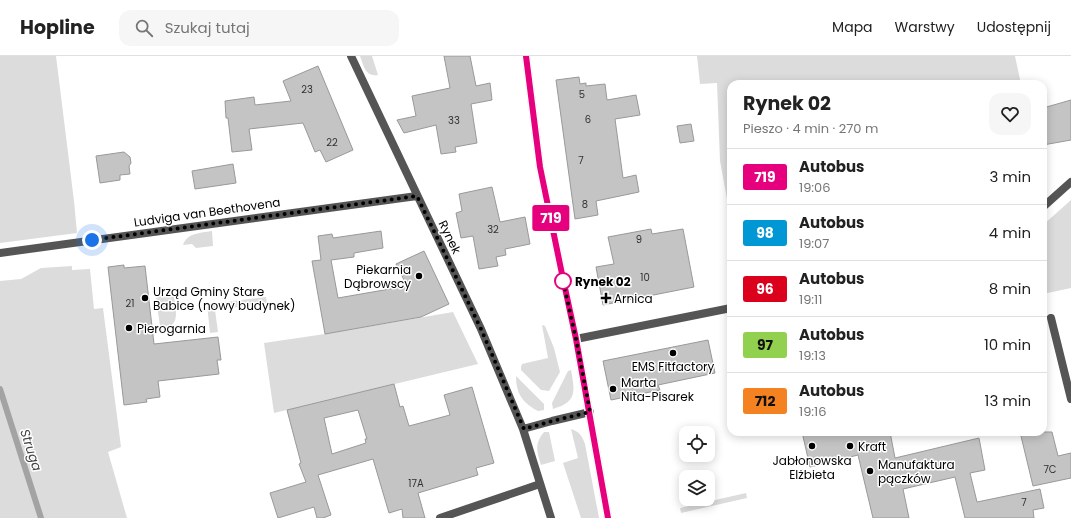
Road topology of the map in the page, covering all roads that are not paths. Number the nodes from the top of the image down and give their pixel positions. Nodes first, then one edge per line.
1 (351, 56) edge
2 (526, 56) edge
3 (1071, 182) edge
4 (417, 196) junction
5 (1047, 203) edge
6 (0, 253) edge
7 (727, 309) edge
8 (1051, 318) dead end
9 (576, 339) junction
10 (1071, 399) edge
11 (590, 412) junction
12 (524, 429) junction
13 (540, 484) junction
14 (440, 518) edge
15 (551, 518) edge
16 (608, 518) edge

1 - 4 street, Rynek
2 - 9 street
3 - 5 street
4 - 6 street, Ludviga van Beethovena
4 - 12 street, Rynek
7 - 9 street
8 - 10 street
9 - 11 street
11 - 12 street
11 - 16 street
12 - 13 street, Rynek
13 - 14 street
13 - 15 street, Rynek

